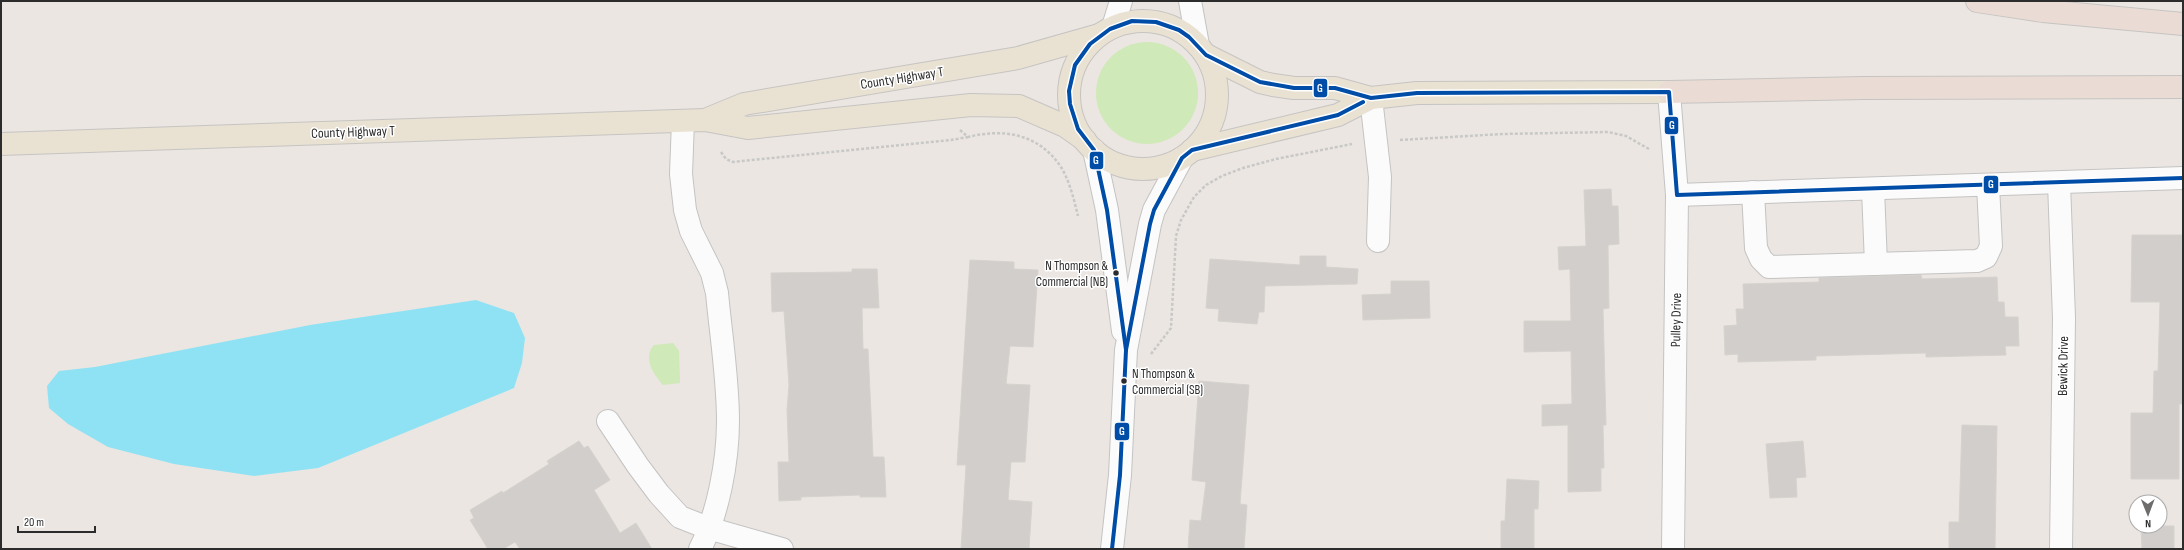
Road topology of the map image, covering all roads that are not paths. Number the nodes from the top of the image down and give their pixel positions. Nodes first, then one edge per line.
1 (1121, 1) edge
2 (1190, 1) edge
3 (1977, 1) edge
4 (2183, 24) edge
5 (1106, 31) junction
6 (1202, 50) junction
7 (2183, 87) edge
8 (1669, 92) junction
9 (1371, 98) junction
10 (705, 120) junction
11 (683, 121) junction
12 (1, 144) edge
13 (1089, 145) junction
14 (1187, 154) junction
15 (2183, 178) edge
16 (2059, 183) junction
17 (1988, 185) junction
18 (1873, 188) junction
19 (1753, 192) junction
20 (1677, 195) junction
21 (1378, 241) dead end
22 (1876, 264) junction
23 (1126, 350) junction
24 (608, 421) dead end
25 (708, 528) junction
26 (700, 549) edge
27 (782, 549) edge
28 (1112, 549) edge
29 (1673, 549) edge
30 (2061, 549) edge

1 - 5 street
2 - 6 street
3 - 4 highway
5 - 6 main road, County Highway T
5 - 10 main road, County Highway T
5 - 13 main road
6 - 9 main road
6 - 14 main road
7 - 8 highway
8 - 9 main road
8 - 20 street, Pulley Drive
9 - 14 main road
9 - 21 street
10 - 11 main road, County Highway T
10 - 13 main road, County Highway T
11 - 12 main road, County Highway T
11 - 25 street
13 - 14 main road, County Highway T
13 - 23 street
14 - 23 street
15 - 16 street
16 - 17 street
16 - 30 street, Bewick Drive
17 - 18 street
17 - 22 street
18 - 19 street
18 - 22 street
19 - 20 street
19 - 22 street
20 - 29 street, Pulley Drive
23 - 28 street
24 - 25 street
25 - 26 street
25 - 27 street

